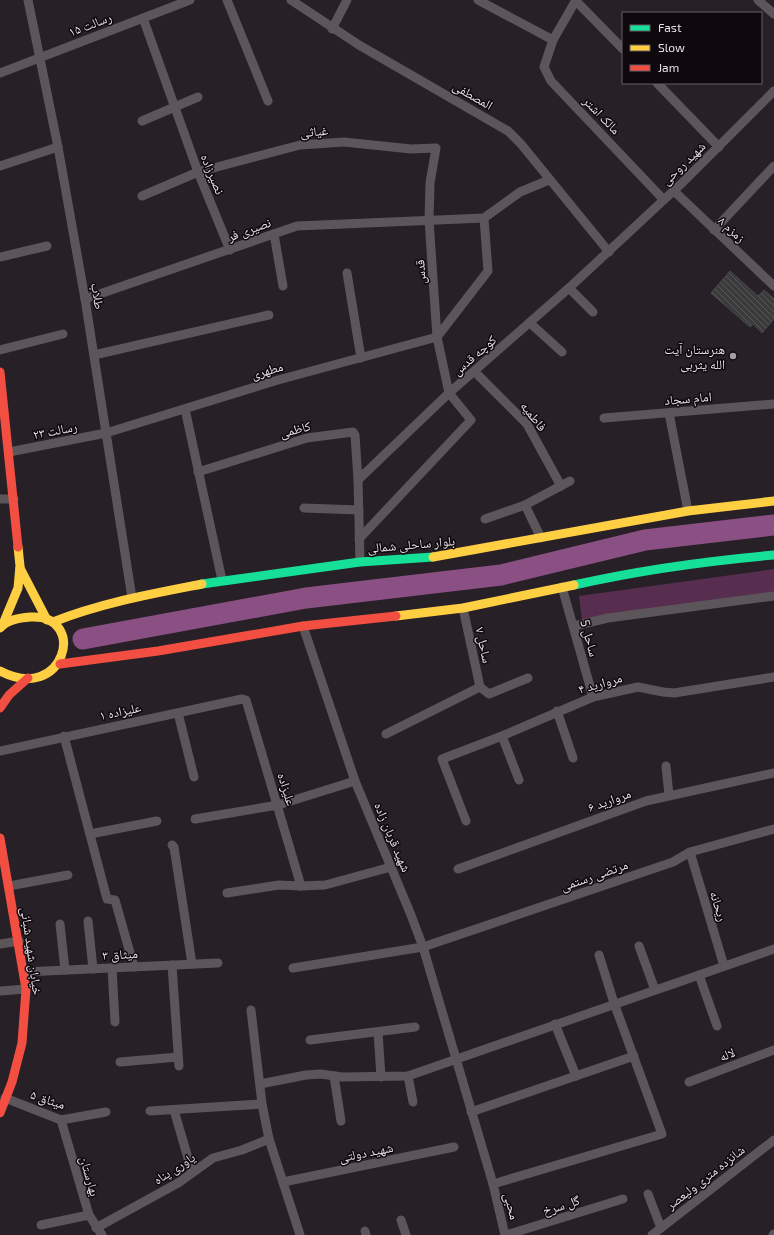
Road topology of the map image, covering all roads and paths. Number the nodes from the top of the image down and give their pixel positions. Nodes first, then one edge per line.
1 (28, 0) edge
2 (190, 0) edge
3 (227, 0) edge
4 (291, 0) edge
5 (347, 0) edge
6 (478, 0) edge
7 (576, 0) edge
8 (758, 0) edge
9 (774, 14) edge
10 (143, 18) junction
11 (332, 29) junction
12 (553, 40) junction
13 (622, 48) edge
14 (40, 57) junction
15 (0, 73) edge
16 (658, 84) edge
17 (773, 91) edge
18 (198, 97) dead end
19 (268, 101) dead end
20 (174, 107) junction
21 (142, 121) dead end
22 (58, 147) junction
23 (719, 147) junction
24 (436, 148) joint
25 (0, 166) edge
26 (774, 166) edge
27 (198, 172) junction
28 (549, 180) junction
29 (674, 191) junction
30 (142, 196) dead end
31 (663, 199) junction
32 (484, 218) junction
33 (429, 220) junction
34 (714, 230) junction
35 (274, 234) junction
36 (47, 246) dead end
37 (230, 250) junction
38 (609, 252) junction
39 (0, 257) edge
40 (347, 273) dead end
41 (283, 286) dead end
42 (774, 286) edge
43 (570, 288) junction
44 (85, 299) junction
45 (593, 312) dead end
46 (269, 315) dead end
47 (530, 323) junction
48 (63, 334) dead end
49 (437, 337) junction
50 (0, 350) edge
51 (562, 352) dead end
52 (94, 355) junction
53 (361, 358) junction
54 (475, 372) junction
55 (0, 377) edge
56 (449, 393) junction
57 (774, 404) edge
58 (186, 409) junction
59 (669, 413) junction
60 (604, 418) dead end
61 (106, 433) junction
62 (9, 452) junction
63 (198, 472) junction
64 (358, 480) junction
65 (570, 481) dead end
66 (561, 486) junction
67 (0, 499) edge
68 (14, 499) junction
69 (774, 501) edge
70 (526, 505) junction
71 (304, 508) dead end
72 (358, 510) junction
73 (688, 511) junction
74 (485, 519) dead end
75 (541, 538) junction
76 (359, 539) junction
77 (774, 554) edge
78 (360, 562) junction
79 (20, 566) junction
80 (222, 580) junction
81 (562, 587) junction
82 (774, 596) edge
83 (132, 598) junction
84 (463, 608) junction
85 (50, 621) junction
86 (1, 626) edge
87 (302, 626) junction
88 (574, 626) junction
89 (60, 664) junction
90 (0, 671) edge
91 (774, 677) edge
92 (4, 678) edge
93 (28, 678) junction
94 (528, 678) dead end
95 (480, 687) junction
96 (593, 697) junction
97 (246, 700) joint
98 (0, 708) edge
99 (557, 712) junction
100 (178, 713) junction
101 (386, 734) dead end
102 (64, 736) junction
103 (502, 736) junction
104 (0, 751) edge
105 (573, 758) dead end
106 (666, 766) dead end
107 (774, 773) edge
108 (194, 777) dead end
109 (519, 780) dead end
110 (354, 781) junction
111 (669, 795) junction
112 (278, 805) junction
113 (195, 819) dead end
114 (157, 821) dead end
115 (466, 821) dead end
116 (774, 829) edge
117 (90, 834) junction
118 (0, 838) edge
119 (172, 845) dead end
120 (690, 852) junction
121 (2, 857) edge
122 (391, 867) junction
123 (458, 869) dead end
124 (68, 875) dead end
125 (9, 886) junction
126 (302, 886) junction
127 (227, 893) dead end
128 (88, 921) dead end
129 (60, 924) dead end
130 (19, 941) junction
131 (0, 944) edge
132 (639, 946) dead end
133 (423, 947) junction
134 (774, 949) edge
135 (599, 955) dead end
136 (218, 963) dead end
137 (192, 964) junction
138 (172, 965) junction
139 (724, 966) junction
140 (134, 967) junction
141 (93, 968) junction
142 (112, 968) junction
143 (293, 968) dead end
144 (65, 970) junction
145 (24, 972) junction
146 (699, 975) junction
147 (26, 989) junction
148 (655, 990) junction
149 (0, 991) edge
150 (614, 1004) junction
151 (251, 1010) dead end
152 (115, 1022) dead end
153 (555, 1024) junction
154 (717, 1026) dead end
155 (415, 1027) dead end
156 (378, 1032) junction
157 (310, 1040) dead end
158 (774, 1050) edge
159 (634, 1056) junction
160 (455, 1060) junction
161 (120, 1062) dead end
162 (334, 1076) junction
163 (408, 1076) junction
164 (576, 1076) junction
165 (381, 1077) junction
166 (689, 1082) dead end
167 (260, 1084) junction
168 (413, 1102) dead end
169 (262, 1104) junction
170 (2, 1105) edge
171 (174, 1110) junction
172 (150, 1111) dead end
173 (106, 1112) dead end
174 (471, 1112) junction
175 (61, 1120) junction
176 (340, 1121) dead end
177 (269, 1139) junction
178 (774, 1140) edge
179 (454, 1147) dead end
180 (192, 1172) junction
181 (283, 1182) junction
182 (493, 1184) junction
183 (648, 1194) dead end
184 (623, 1199) dead end
185 (88, 1215) junction
186 (401, 1220) dead end
187 (41, 1225) dead end
188 (661, 1228) junction
189 (99, 1231) edge
190 (300, 1235) edge
191 (406, 1235) edge
192 (506, 1235) edge
193 (652, 1235) edge

1 - 14 street, طلاب
2 - 10 street, رسالت ۱۵
3 - 19 street
4 - 11 street, المصطفی
5 - 11 street
6 - 12 street
7 - 12 street, مالک اشتر
7 - 13 street
8 - 9 street
10 - 14 street, رسالت ۱۵
10 - 20 street, نصیرزاده
11 - 28 street, المصطفی
12 - 31 street, مالک اشتر
14 - 15 street, رسالت ۱۵
14 - 22 street, طلاب
16 - 23 street
17 - 23 street, شهید روحی
18 - 20 street
20 - 21 street
20 - 27 street, نصیرزاده
22 - 25 street
22 - 44 street, طلاب
23 - 29 street, شهید روحی
24 - 27 street, غیاثی
24 - 33 street, قدس
26 - 34 street
27 - 30 street, غیاثی
27 - 37 street, نصیرزاده
28 - 32 street
28 - 38 street, المصطفی
29 - 31 street, شهید روحی
29 - 34 street, زمزم ۸
31 - 38 street, شهید روحی
32 - 33 street, نصیری فر
32 - 49 street
33 - 35 street, نصیری فر
33 - 49 street, قدس
34 - 42 street, زمزم ۸
35 - 37 street, نصیری فر
35 - 41 street
36 - 39 street
37 - 44 street, نصیری فر
38 - 43 street, کوچه قدس
40 - 53 street
43 - 45 street
43 - 47 street, کوچه قدس
44 - 52 street, طلاب
46 - 52 street
47 - 51 street
47 - 54 street, کوچه قدس
48 - 50 street
49 - 53 street, مطهری
49 - 56 street, قدس
52 - 61 street, طلاب
53 - 58 street, مطهری
54 - 56 street, کوچه قدس
54 - 66 street, فاطمیه
55 - 62 main road
56 - 64 street, کوچه قدس
56 - 76 street
57 - 59 street, امام سجاد
58 - 61 street, مطهری
58 - 63 street
59 - 60 street, امام سجاد
59 - 73 street
61 - 62 street, رسالت ۲۳
61 - 83 street, طلاب
62 - 68 main road
63 - 64 street, کاظمی
63 - 80 street
64 - 72 street
65 - 66 street
66 - 70 street
67 - 68 street
68 - 79 main road
69 - 73 main road, بلوار ساحلی شمالی
70 - 74 street
70 - 75 street
71 - 72 street
72 - 76 street
73 - 75 main road, بلوار ساحلی شمالی
75 - 78 main road, بلوار ساحلی شمالی
76 - 78 street
77 - 81 main road
78 - 80 main road, بلوار ساحلی شمالی
79 - 85 main road
79 - 86 main road
80 - 83 main road, بلوار ساحلی شمالی
81 - 84 main road
81 - 88 street, ساحل 5
82 - 88 street
83 - 85 main road, بلوار ساحلی شمالی
84 - 87 main road
84 - 95 street, ساحل ۷
85 - 86 main road
85 - 89 main road
87 - 89 main road
87 - 110 street, شهید قربان زاده
88 - 96 street, ساحل 5
89 - 93 main road
90 - 92 main road
91 - 96 street, مروارید ۴
92 - 93 main road
93 - 98 main road
94 - 95 street
95 - 101 street
96 - 99 street, مروارید ۴
97 - 100 street, علیزاده ۱
97 - 112 street, علیزاده
99 - 103 street, مروارید ۴
99 - 105 street
100 - 102 street, علیزاده ۱
100 - 108 street
102 - 104 street, علیزاده ۱
102 - 117 street
103 - 109 street
103 - 115 street, مروارید ۴
106 - 111 street
107 - 111 street, مروارید ۶
110 - 112 street
110 - 122 street, شهید قربان زاده
111 - 123 street, مروارید ۶
112 - 113 street
112 - 126 street, علیزاده
114 - 117 street
116 - 120 street, مرتضی رستمی
117 - 140 street
118 - 121 main road, خیابان شهید شبانی
119 - 137 street
120 - 133 street, مرتضی رستمی
120 - 139 street, ریحانه
121 - 125 main road, خیابان شهید شبانی
122 - 126 street
122 - 133 street, شهید قربان زاده
124 - 125 street
125 - 130 main road, خیابان شهید شبانی
126 - 127 street
128 - 141 street
129 - 144 street
130 - 131 street
130 - 145 main road, خیابان شهید شبانی
132 - 148 street
133 - 143 street, مرتضی رستمی
133 - 160 street, شهید قربان زاده
134 - 139 street
135 - 150 street
136 - 137 street, میثاق ۳
137 - 138 street, میثاق ۳
138 - 140 street, میثاق ۳
138 - 161 street
139 - 146 street
140 - 142 street, میثاق ۳
141 - 142 street, میثاق ۳
141 - 144 street, میثاق ۳
142 - 152 street
144 - 145 street, میثاق ۳
145 - 147 main road, خیابان شهید شبانی
146 - 148 street
146 - 154 street
147 - 149 street
147 - 170 main road, خیابان شهید شبانی
148 - 150 street
150 - 153 street
150 - 159 street
151 - 167 street
153 - 160 street
153 - 164 street
155 - 156 street
156 - 157 street
156 - 165 street
158 - 166 street, لاله
159 - 164 street
159 - 182 street
160 - 163 street
160 - 174 street, شهید قربان زاده
162 - 165 street
162 - 167 street
162 - 176 street
163 - 165 street
163 - 168 street
164 - 174 street
167 - 169 street
169 - 171 street
169 - 177 street
170 - 175 street, میثاق ۵
171 - 172 street
171 - 180 street
173 - 175 street, میثاق ۵
174 - 182 street, محبی
175 - 185 street, بهارستان
177 - 180 street, یاوری پناه
177 - 181 street
178 - 188 street, شانزده متری ولیعصر
179 - 181 street, شهید دولتی
180 - 189 street, یاوری پناه
181 - 190 street
182 - 192 street, محبی
183 - 188 street
184 - 192 street, گل سرخ
185 - 187 street
185 - 189 street, بهارستان
186 - 191 street
188 - 193 street, شانزده متری ولیعصر

